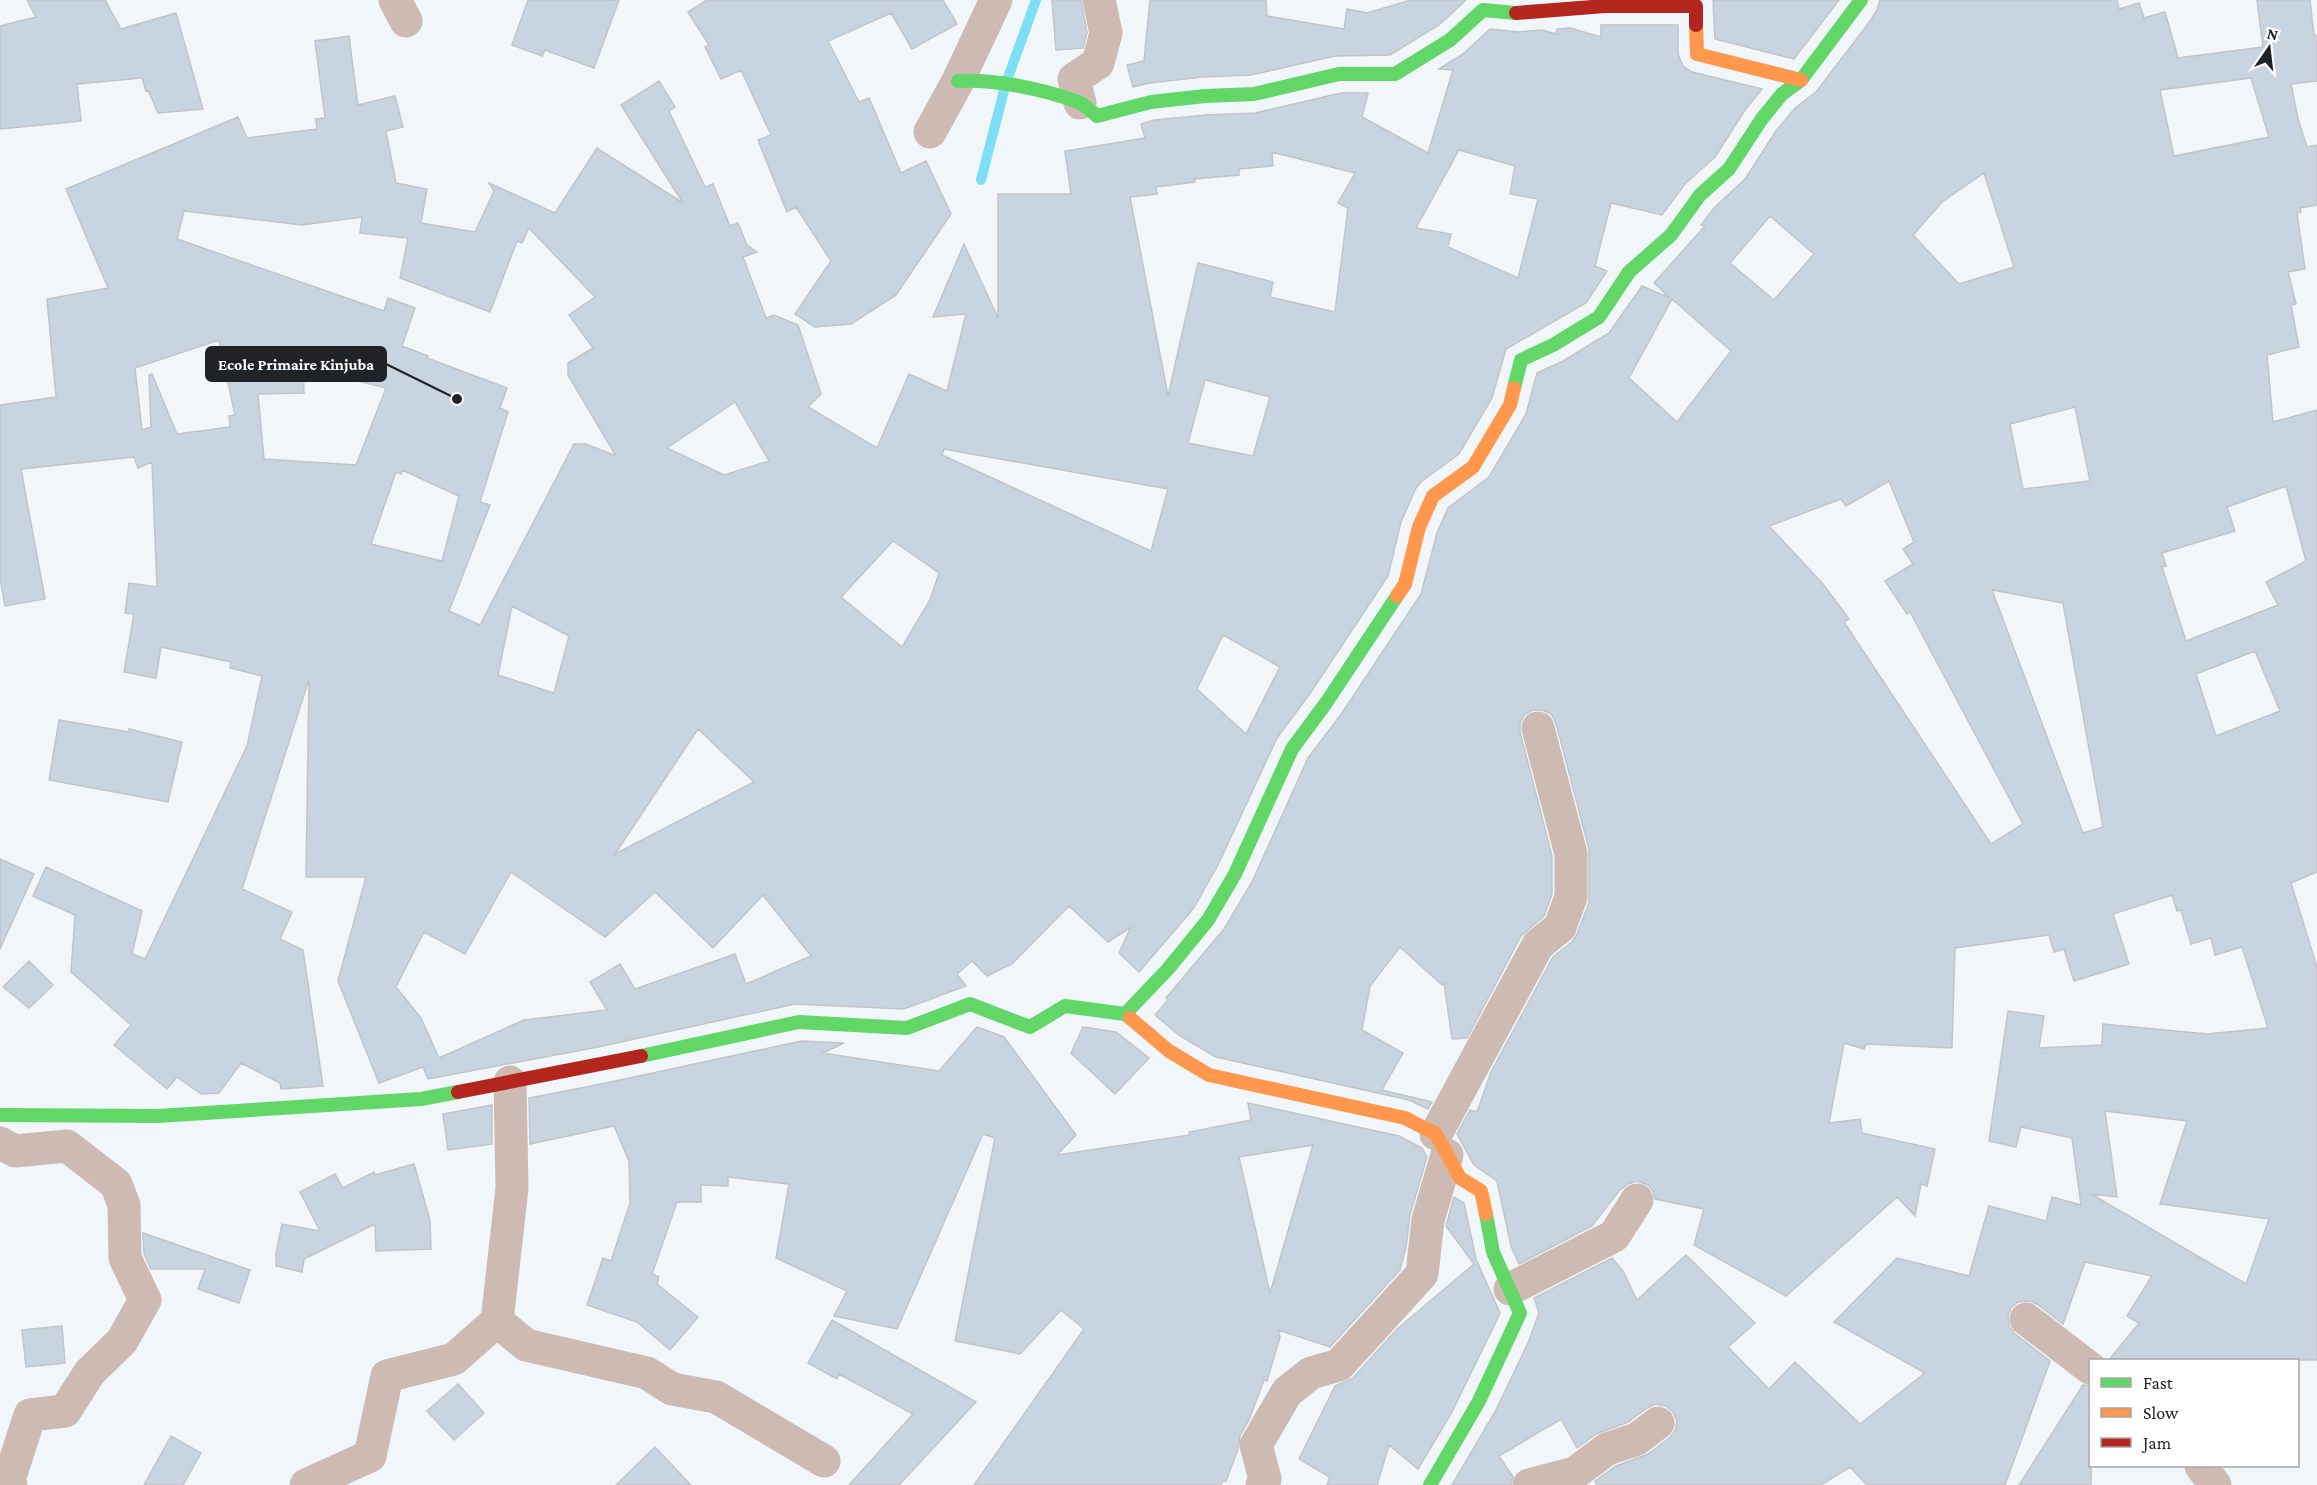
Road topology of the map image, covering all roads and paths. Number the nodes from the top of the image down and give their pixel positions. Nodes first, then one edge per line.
1 (996, 0) edge
2 (1100, 0) edge
3 (1861, 0) edge
4 (1491, 5) edge
5 (1801, 80) junction
6 (958, 81) junction
7 (1080, 103) junction
8 (930, 132) dead end
9 (1538, 729) dead end
10 (1125, 1014) junction
11 (510, 1082) junction
12 (0, 1115) edge
13 (0, 1143) edge
14 (1441, 1145) junction
15 (1637, 1200) dead end
16 (1510, 1289) junction
17 (2026, 1319) dead end
18 (497, 1321) junction
19 (2089, 1366) edge
20 (1658, 1423) dead end
21 (824, 1461) dead end
22 (2202, 1467) edge
23 (352, 1477) edge
24 (11, 1485) edge
25 (306, 1485) edge
26 (1262, 1485) edge
27 (1430, 1485) edge
28 (1529, 1485) edge
29 (2215, 1485) edge

1 - 6 street
2 - 7 street
3 - 5 street
4 - 5 street
4 - 7 street
5 - 10 street
6 - 7 street
6 - 8 street
9 - 14 street
10 - 11 street
10 - 14 street
11 - 12 street
11 - 18 street
13 - 24 street
14 - 16 street
14 - 26 street
15 - 16 street
16 - 27 street
17 - 19 street
18 - 21 street
18 - 23 street
20 - 28 street
22 - 29 street
23 - 25 street

